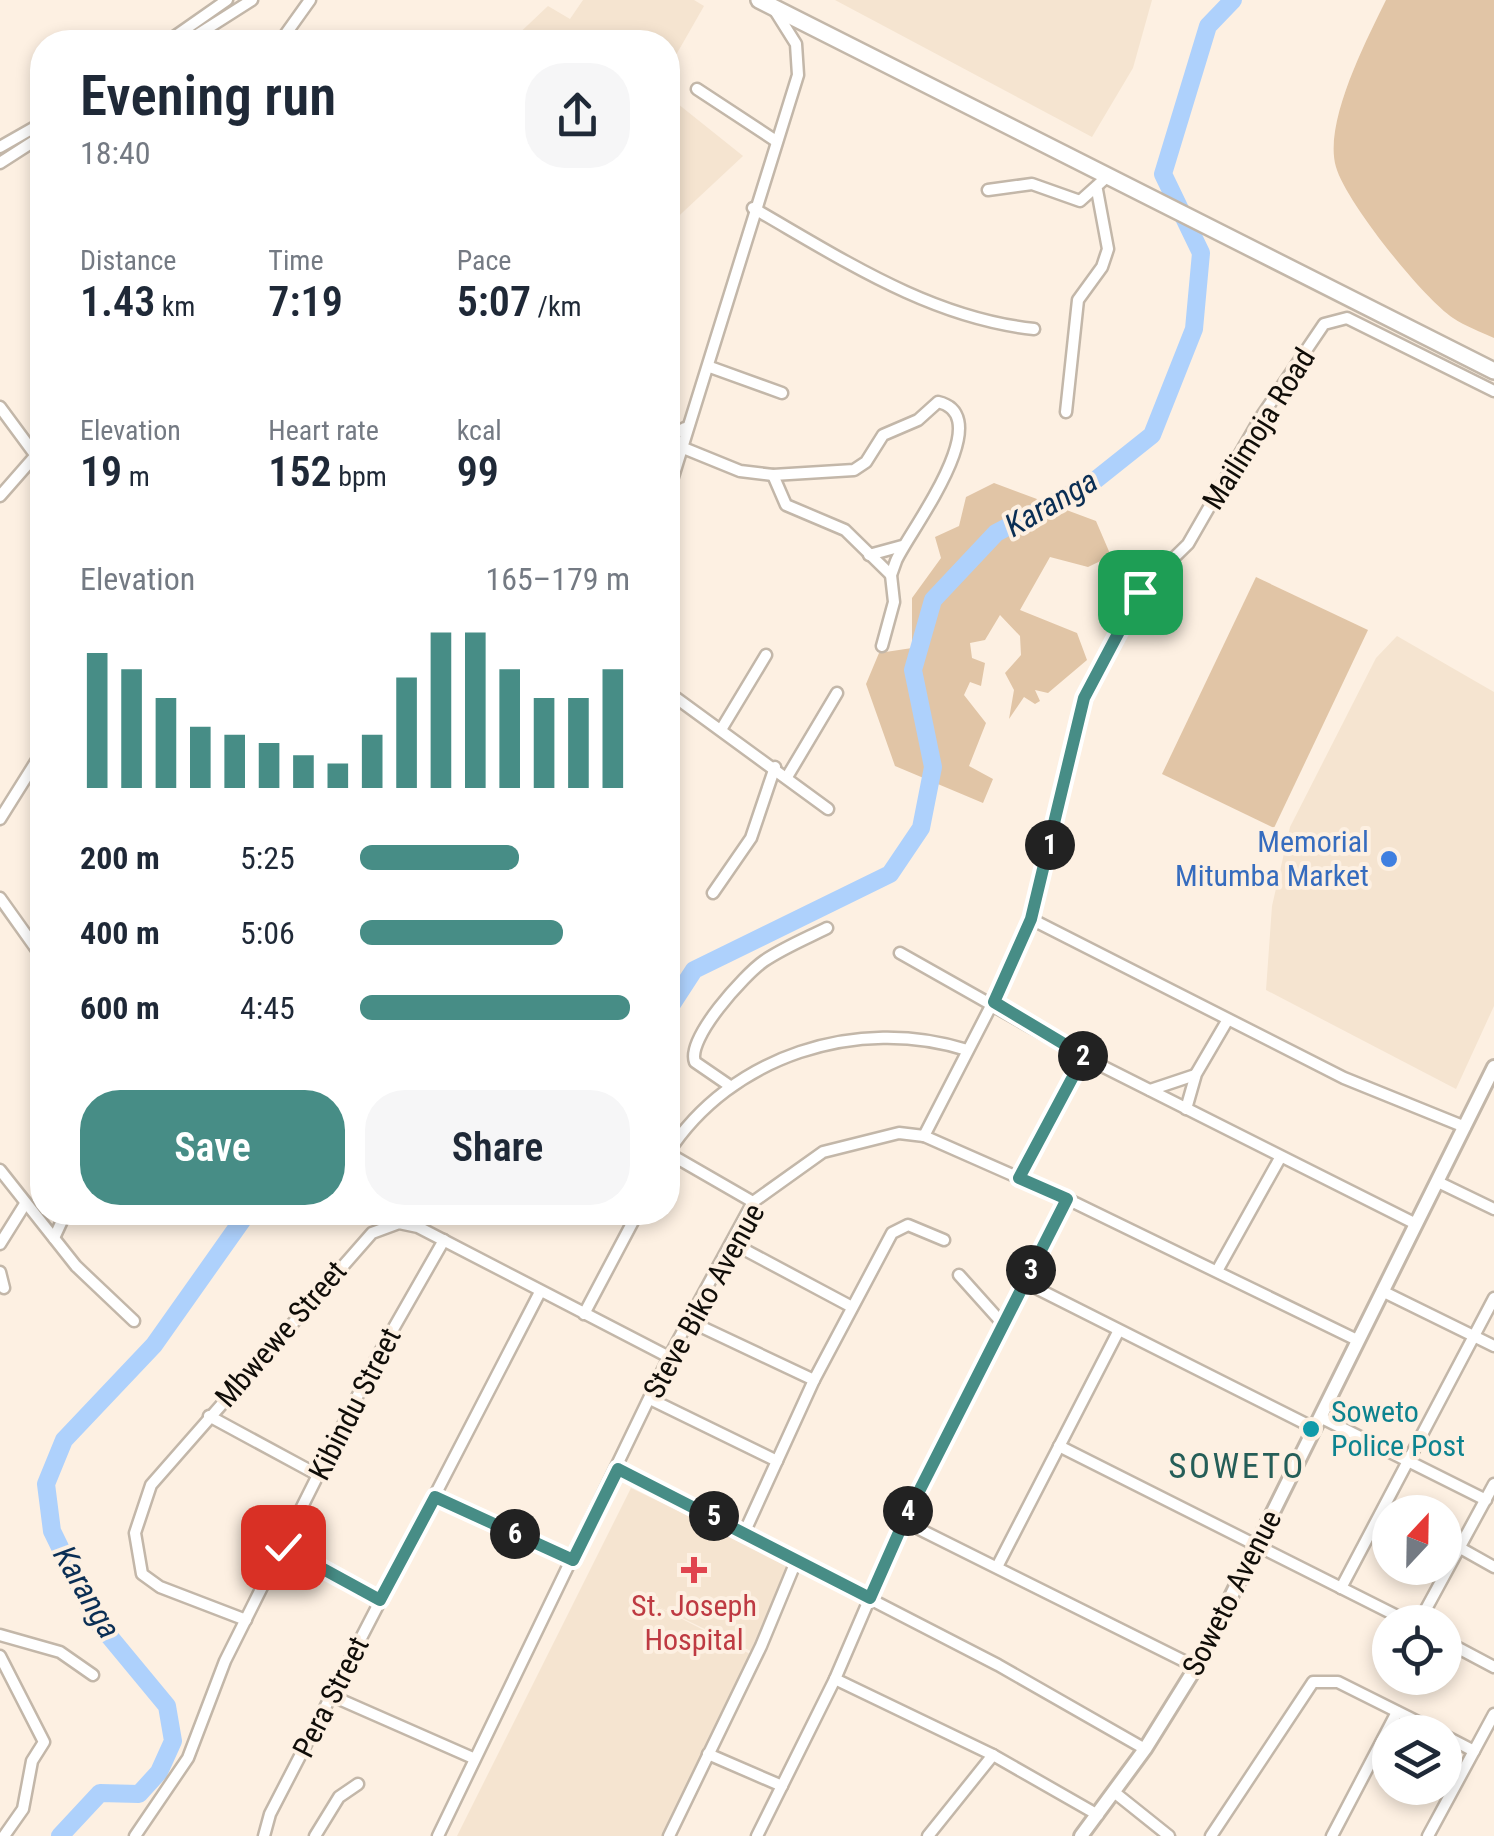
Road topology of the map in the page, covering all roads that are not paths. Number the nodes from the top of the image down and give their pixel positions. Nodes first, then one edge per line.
1 (227, 0) edge
2 (252, 0) edge
3 (310, 0) edge
4 (767, 3) edge
5 (184, 30) edge
6 (205, 30) edge
7 (289, 30) edge
8 (697, 90) dead end
9 (30, 130) edge
10 (776, 141) junction
11 (30, 144) edge
12 (0, 147) edge
13 (0, 163) edge
14 (1108, 176) junction
15 (988, 190) dead end
16 (1097, 190) junction
17 (753, 208) junction
18 (1034, 328) dead end
19 (710, 367) junction
20 (1494, 371) edge
21 (1494, 391) edge
22 (782, 392) dead end
23 (0, 407) edge
24 (1066, 412) dead end
25 (686, 428) junction
26 (680, 431) edge
27 (30, 447) edge
28 (681, 447) junction
29 (680, 451) edge
30 (30, 468) edge
31 (773, 475) junction
32 (0, 496) edge
33 (902, 546) junction
34 (869, 555) junction
35 (891, 575) junction
36 (882, 646) dead end
37 (766, 655) dead end
38 (837, 692) dead end
39 (680, 700) edge
40 (722, 728) junction
41 (776, 768) junction
42 (30, 771) edge
43 (788, 777) junction
44 (828, 809) dead end
45 (0, 819) edge
46 (714, 893) dead end
47 (0, 898) edge
48 (1031, 919) junction
49 (828, 928) dead end
50 (30, 940) edge
51 (900, 953) dead end
52 (994, 1002) junction
53 (1227, 1022) junction
54 (966, 1050) junction
55 (1084, 1056) junction
56 (1494, 1068) edge
57 (1196, 1074) junction
58 (730, 1086) junction
59 (1149, 1090) junction
60 (1186, 1110) junction
61 (1465, 1126) junction
62 (680, 1135) edge
63 (924, 1136) junction
64 (1280, 1158) junction
65 (680, 1160) edge
66 (0, 1170) edge
67 (1019, 1178) junction
68 (1438, 1182) junction
69 (1067, 1199) junction
70 (753, 1202) junction
71 (25, 1204) junction
72 (1494, 1209) edge
73 (30, 1210) edge
74 (1416, 1224) junction
75 (43, 1225) edge
76 (60, 1225) edge
77 (394, 1225) edge
78 (404, 1225) edge
79 (631, 1225) edge
80 (54, 1238) junction
81 (444, 1240) junction
82 (944, 1240) dead end
83 (732, 1243) junction
84 (0, 1244) edge
85 (1217, 1271) junction
86 (0, 1272) edge
87 (959, 1275) dead end
88 (1024, 1282) junction
89 (4, 1288) dead end
90 (540, 1292) junction
91 (1382, 1292) junction
92 (1494, 1298) edge
93 (852, 1306) junction
94 (584, 1314) junction
95 (134, 1321) dead end
96 (689, 1321) junction
97 (1002, 1324) junction
98 (1118, 1332) junction
99 (1475, 1336) junction
100 (1357, 1340) junction
101 (1494, 1346) edge
102 (669, 1357) junction
103 (814, 1380) junction
104 (650, 1399) junction
105 (209, 1416) junction
106 (1317, 1422) junction
107 (1059, 1446) junction
108 (777, 1460) junction
109 (1408, 1462) junction
110 (618, 1469) junction
111 (318, 1475) junction
112 (1494, 1484) edge
113 (435, 1497) junction
114 (1486, 1500) junction
115 (904, 1521) junction
116 (745, 1531) junction
117 (1258, 1544) junction
118 (283, 1547) junction
119 (1462, 1549) joint
120 (797, 1559) junction
121 (573, 1560) junction
122 (998, 1565) junction
123 (1494, 1567) edge
124 (1341, 1588) junction
125 (870, 1598) junction
126 (380, 1600) junction
127 (1375, 1605) edge
128 (246, 1620) junction
129 (0, 1634) edge
130 (1462, 1651) edge
131 (0, 1656) edge
132 (1494, 1667) edge
133 (1196, 1668) junction
134 (93, 1675) dead end
135 (834, 1679) junction
136 (332, 1696) junction
137 (1397, 1712) junction
138 (1494, 1714) edge
139 (1403, 1715) edge
140 (1462, 1745) edge
141 (1145, 1749) junction
142 (1474, 1751) junction
143 (708, 1754) junction
144 (992, 1754) junction
145 (473, 1758) junction
146 (358, 1784) dead end
147 (782, 1786) junction
148 (1114, 1792) junction
149 (1098, 1815) junction
150 (4, 1836) edge
151 (135, 1836) edge
152 (264, 1836) edge
153 (315, 1836) edge
154 (438, 1836) edge
155 (668, 1836) edge
156 (758, 1836) edge
157 (928, 1836) edge
158 (1081, 1836) edge
159 (1170, 1836) edge
160 (1210, 1836) edge
161 (1332, 1836) edge
162 (1428, 1836) edge

1 - 5 street
2 - 6 street
3 - 7 street
4 - 10 street
4 - 14 highway
8 - 10 street
9 - 12 street
10 - 17 street
11 - 13 street
14 - 16 street
14 - 20 highway
15 - 16 street
16 - 24 street
17 - 18 street
17 - 19 street
19 - 22 street
19 - 25 street
21 - 48 street, Mailimoja Road
23 - 27 street
25 - 26 street
25 - 28 street
28 - 29 street
28 - 31 street
30 - 32 street
31 - 33 street
31 - 34 street
33 - 34 street
33 - 35 street
34 - 35 street
35 - 36 street
37 - 40 street
38 - 43 street
39 - 40 street
40 - 41 street
41 - 43 street
41 - 46 street
42 - 45 street
43 - 44 street
47 - 50 street
48 - 52 street, Mailimoja Road
48 - 53 street
49 - 58 street
51 - 52 street
52 - 54 street, Mailimoja Road
52 - 55 street
53 - 57 street
53 - 61 street
54 - 58 street
54 - 63 street, Mailimoja Road
55 - 59 street
55 - 67 street
56 - 61 street, Soweto Avenue
57 - 59 street
57 - 60 street
58 - 62 street
59 - 60 street
60 - 64 street
61 - 68 street, Soweto Avenue
63 - 67 street, Steve Biko Avenue
63 - 70 street, Steve Biko Avenue
64 - 74 street
64 - 85 street
65 - 70 street
66 - 71 street
67 - 69 street, Steve Biko Avenue
68 - 72 street
68 - 74 street, Soweto Avenue
69 - 85 street, Steve Biko Avenue
69 - 88 street
70 - 83 street, Steve Biko Avenue
71 - 73 street
71 - 84 street
74 - 91 street, Soweto Avenue
75 - 80 street
76 - 80 street
77 - 105 street, Mbwewe Street
78 - 81 street, Mbwewe Street
79 - 94 street
80 - 95 street
81 - 90 street, Mbwewe Street
81 - 111 street, Kibindu Street
82 - 93 street
83 - 93 street
83 - 96 street, Steve Biko Avenue
85 - 100 street, Steve Biko Avenue
86 - 89 street
87 - 97 street
88 - 97 street
88 - 98 street
90 - 94 street, Mbwewe Street
90 - 113 street, Pera Street
91 - 99 street
91 - 100 street, Soweto Avenue
92 - 99 street
93 - 103 street
94 - 102 street, Mbwewe Street
96 - 102 street, Steve Biko Avenue
96 - 103 street
97 - 115 street
98 - 106 street
98 - 107 street
99 - 101 street
99 - 109 street
100 - 106 street, Soweto Avenue
102 - 104 street, Steve Biko Avenue
103 - 108 street
104 - 108 street
104 - 110 street, Steve Biko Avenue
105 - 111 street
105 - 128 street, Mbwewe Street
106 - 109 street
106 - 117 street, Soweto Avenue
107 - 117 street
107 - 122 street
108 - 116 street
109 - 114 street
109 - 124 street
110 - 116 street
110 - 121 street, Steve Biko Avenue
111 - 118 street, Kibindu Street
112 - 114 street
113 - 121 street
113 - 126 street, Pera Street
114 - 119 street
115 - 122 street
115 - 125 street
116 - 120 street
117 - 124 street
117 - 133 street, Soweto Avenue
118 - 126 street
118 - 128 street, Kibindu Street
119 - 123 street
120 - 125 street
120 - 143 street
121 - 145 street, Steve Biko Avenue
122 - 133 street
124 - 127 street
125 - 135 street
125 - 141 street
126 - 136 street, Pera Street
128 - 151 street, Kibindu Street
129 - 134 street
130 - 132 street
131 - 150 street
133 - 141 street, Soweto Avenue
135 - 144 street
135 - 147 street
136 - 145 street
136 - 152 street, Pera Street
137 - 139 street
137 - 160 street
137 - 161 street
138 - 142 street
140 - 142 street
141 - 148 street, Soweto Avenue
142 - 162 street
143 - 147 street
143 - 155 street
144 - 149 street
144 - 157 street
145 - 154 street, Steve Biko Avenue
146 - 153 street
147 - 156 street
148 - 149 street, Soweto Avenue
148 - 159 street
149 - 158 street, Soweto Avenue

